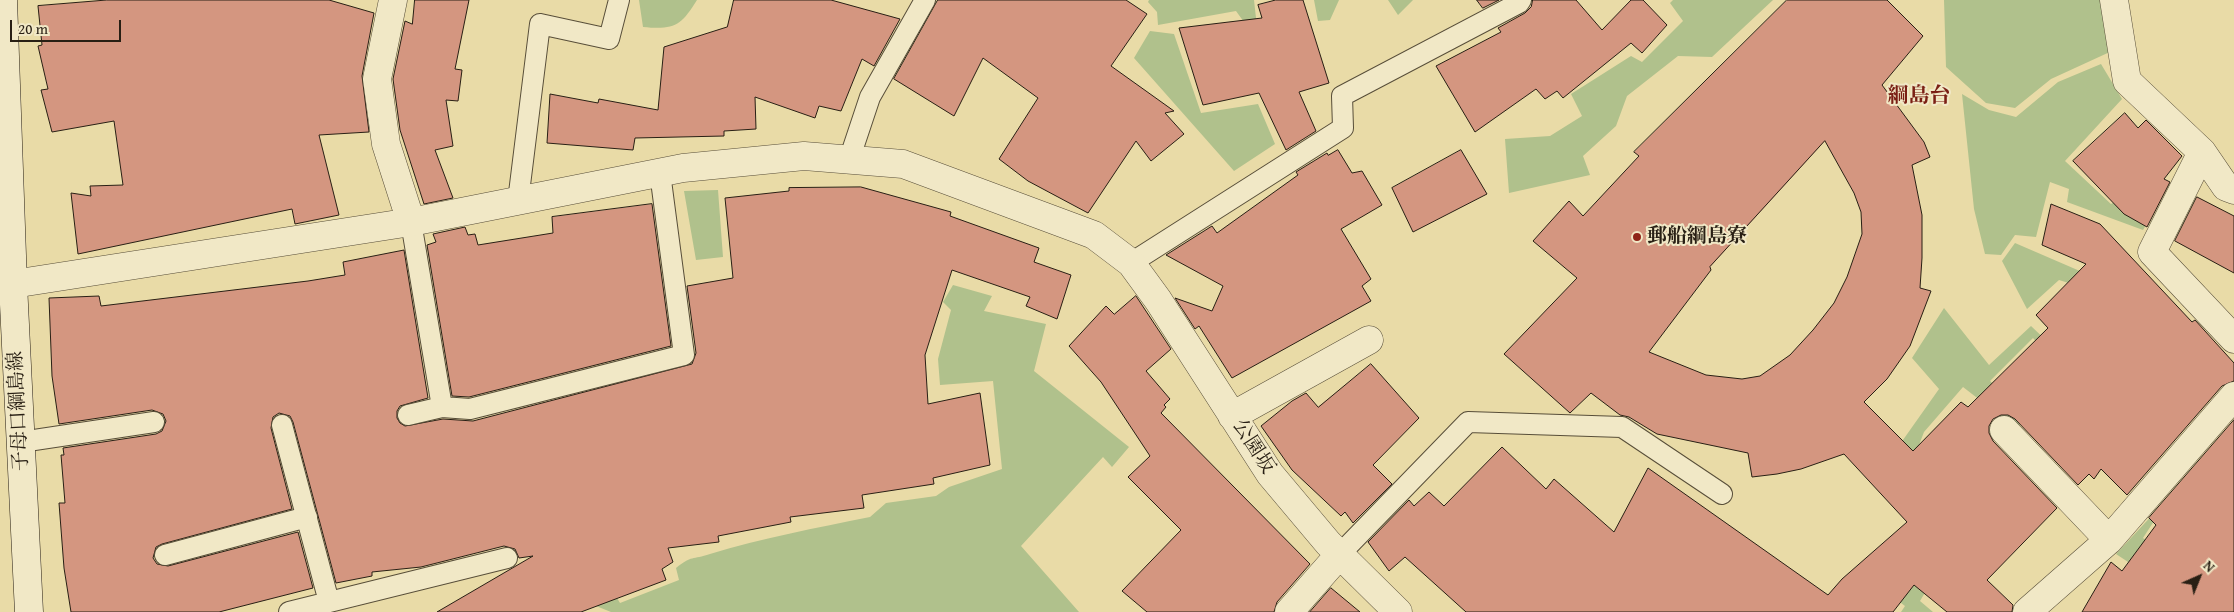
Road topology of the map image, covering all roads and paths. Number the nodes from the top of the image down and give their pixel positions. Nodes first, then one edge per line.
1 (3, 0) edge
2 (393, 0) edge
3 (619, 0) edge
4 (925, 0) edge
5 (1521, 0) edge
6 (2114, 0) edge
7 (2202, 152) junction
8 (849, 160) junction
9 (660, 173) junction
10 (2234, 190) edge
11 (518, 201) junction
12 (411, 222) junction
13 (1131, 263) junction
14 (9, 300) edge
15 (2234, 339) edge
16 (1369, 340) dead end
17 (2234, 396) edge
18 (442, 407) junction
19 (408, 415) dead end
20 (1232, 416) junction
21 (154, 422) dead end
22 (282, 425) dead end
23 (2004, 430) dead end
24 (21, 442) junction
25 (1722, 494) dead end
26 (307, 517) junction
27 (2109, 540) junction
28 (1340, 554) junction
29 (165, 555) dead end
30 (507, 558) dead end
31 (318, 607) edge
32 (29, 612) edge
33 (289, 612) edge
34 (1289, 612) edge
35 (1398, 612) edge
36 (2027, 612) edge

1 - 14 street, 子母口綱島線
2 - 12 street
3 - 11 lane
4 - 8 lane
5 - 13 lane
6 - 7 street
7 - 10 street
7 - 15 street
8 - 9 street, 公園坂
8 - 13 street, 公園坂
9 - 11 street, 公園坂
9 - 18 lane
11 - 12 street, 公園坂
12 - 14 street, 公園坂
12 - 18 lane
13 - 20 street, 公園坂
14 - 24 street, 子母口綱島線
16 - 20 street
17 - 27 street
18 - 19 lane
20 - 28 street, 公園坂
21 - 24 lane
22 - 26 lane
23 - 27 street
24 - 32 street, 子母口綱島線
25 - 28 lane
26 - 29 lane
26 - 31 lane
27 - 36 street
28 - 34 street
28 - 35 street, 公園坂
30 - 31 lane
31 - 33 lane

